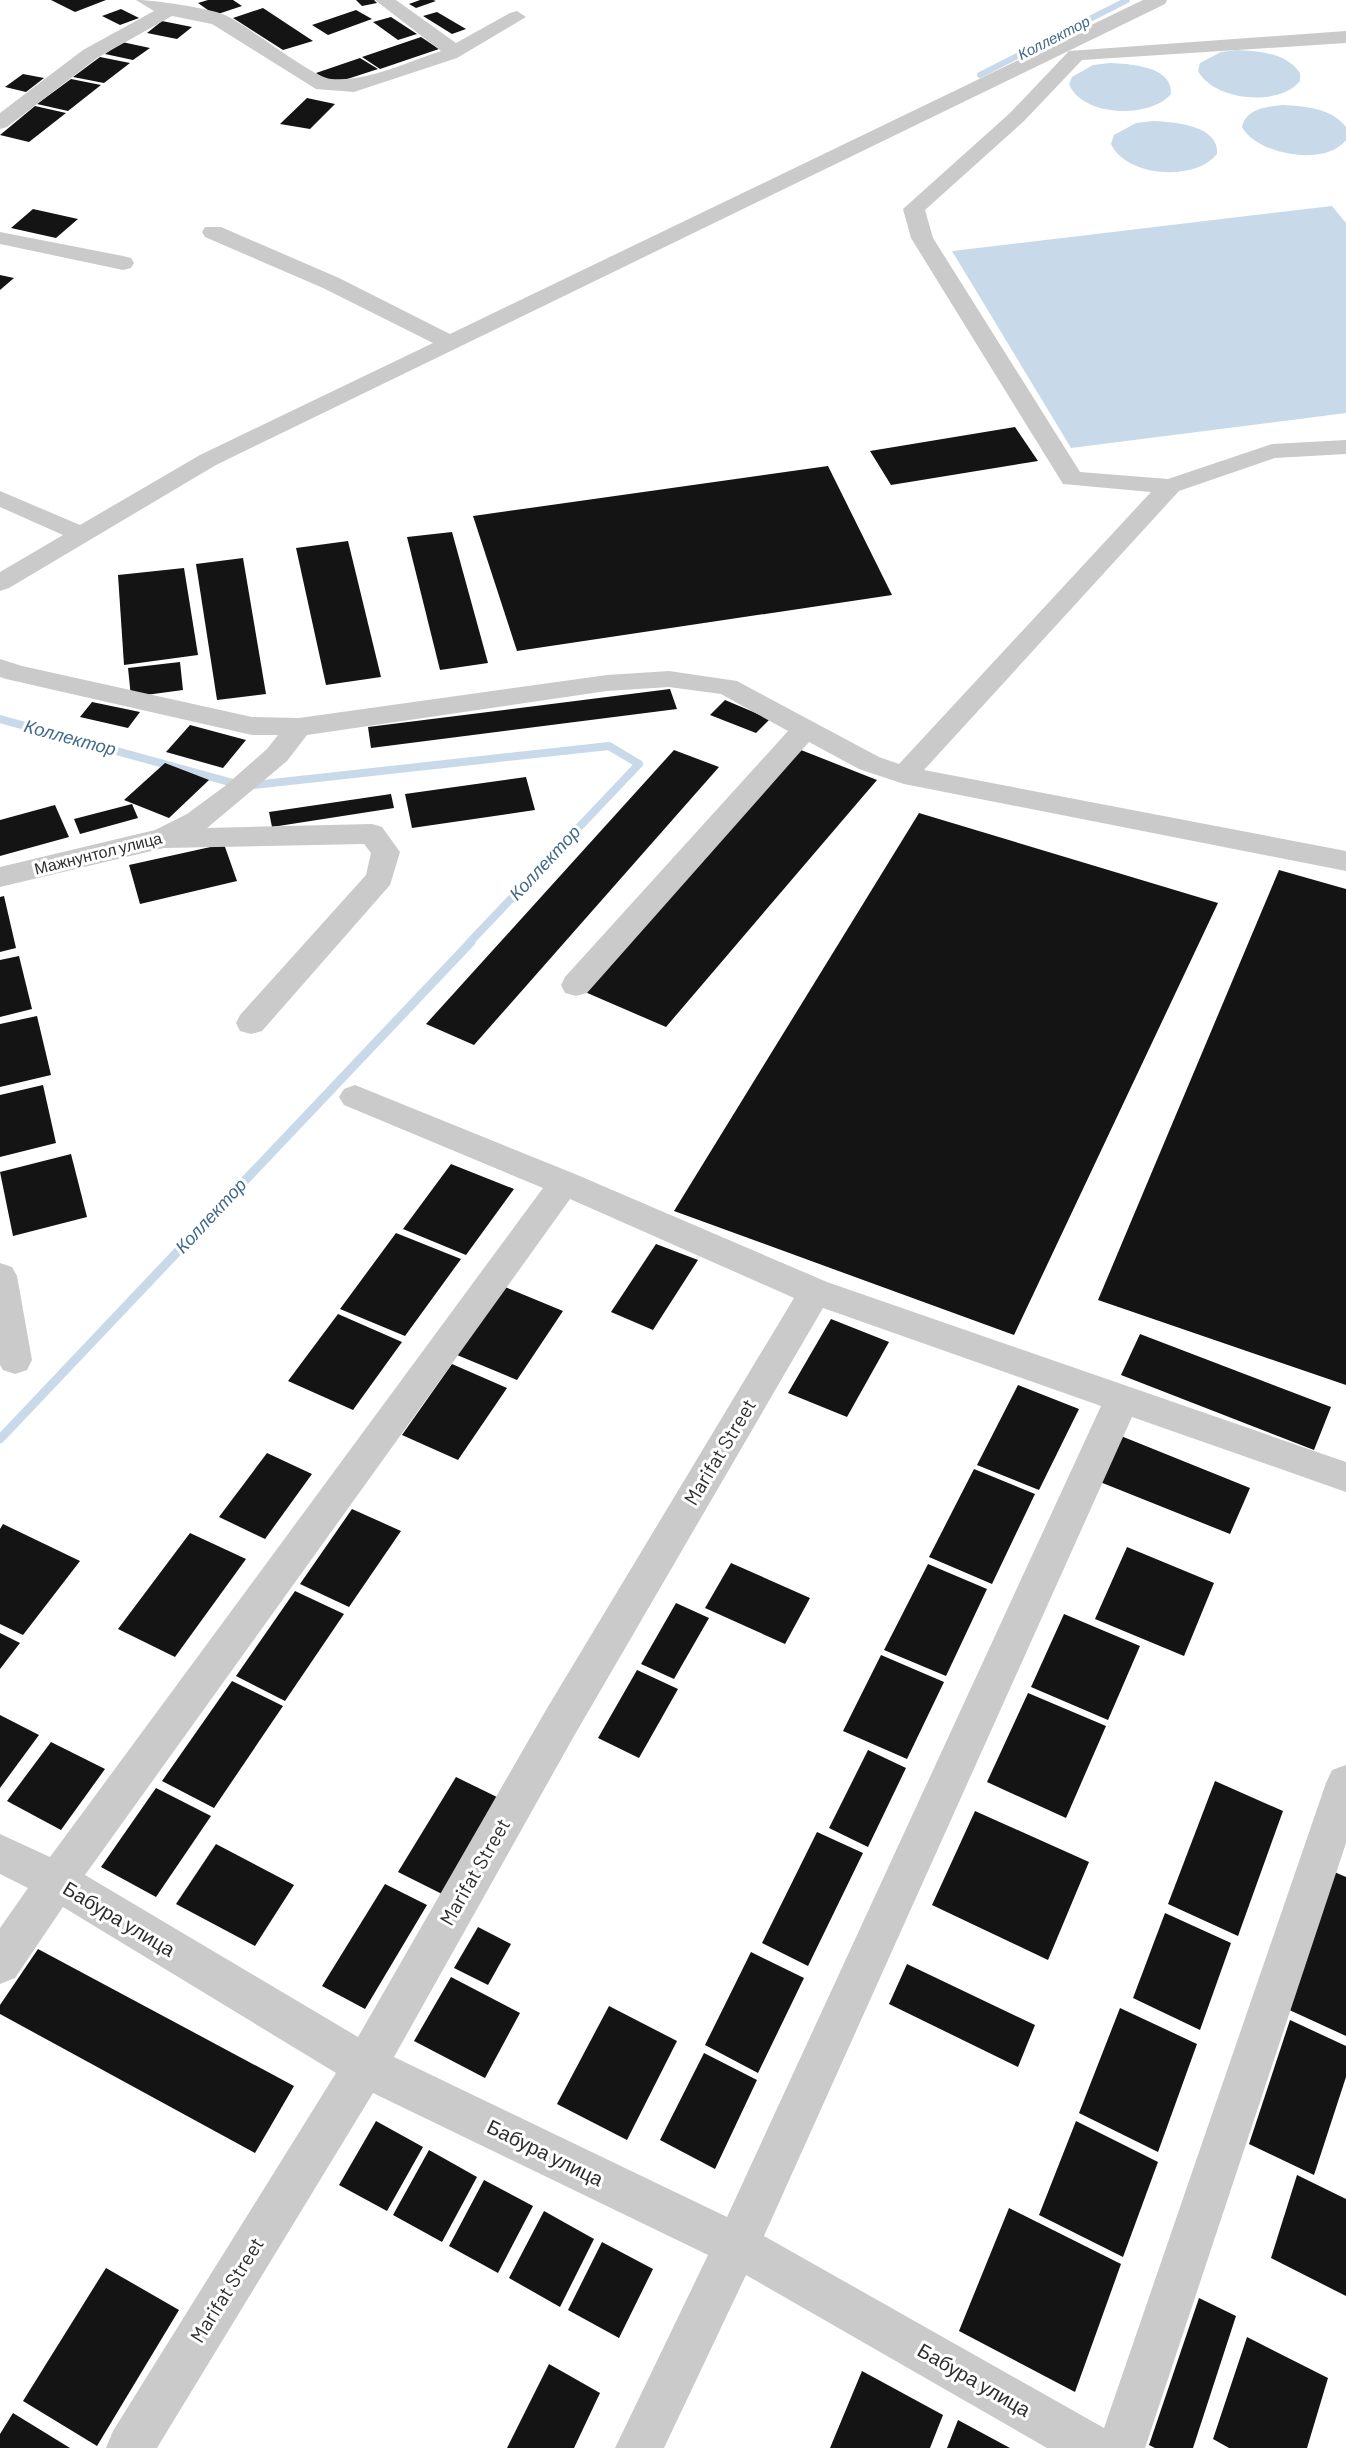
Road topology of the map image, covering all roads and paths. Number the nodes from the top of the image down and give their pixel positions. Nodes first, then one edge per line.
1 (145, 0) edge
2 (384, 0) edge
3 (1158, 0) edge
4 (169, 10) junction
5 (517, 17) dead end
6 (1346, 37) edge
7 (454, 51) junction
8 (0, 123) edge
9 (213, 232) dead end
10 (0, 238) edge
11 (123, 263) dead end
12 (448, 342) junction
13 (1346, 447) edge
14 (1170, 486) junction
15 (0, 498) edge
16 (82, 535) junction
17 (0, 583) edge
18 (0, 667) edge
19 (299, 727) junction
20 (806, 728) junction
21 (904, 775) junction
22 (164, 838) junction
23 (1346, 861) edge
24 (0, 877) edge
25 (576, 985) dead end
26 (251, 1023) dead end
27 (355, 1097) dead end
28 (564, 1183) junction
29 (0, 1276) edge
30 (815, 1292) junction
31 (15, 1360) dead end
32 (1122, 1399) junction
33 (1346, 1477) edge
34 (1346, 1783) edge
35 (0, 1852) edge
36 (57, 1881) junction
37 (0, 1964) edge
38 (365, 2066) junction
39 (737, 2245) junction
40 (130, 2448) edge
41 (639, 2448) edge
42 (1093, 2448) edge
43 (1121, 2448) edge

1 - 4 street
2 - 7 street
3 - 12 street
4 - 7 street
4 - 8 street
5 - 7 street
6 - 14 street
9 - 12 street
10 - 11 street
12 - 16 street
13 - 14 street
14 - 21 street
15 - 16 street
16 - 17 street
18 - 19 street
19 - 20 street
19 - 22 street, Мажнунтол улица
20 - 21 street
20 - 25 street
21 - 23 street
22 - 24 street, Мажнунтол улица
22 - 26 street
27 - 28 street
28 - 30 street
28 - 36 street
29 - 31 street
30 - 32 street
30 - 38 street, Marifat Street
32 - 33 street
32 - 39 street
34 - 43 street
35 - 36 street, Бабура улица
36 - 37 street
36 - 38 street, Бабура улица
38 - 39 street, Бабура улица
38 - 40 street, Marifat Street
39 - 41 street
39 - 42 street, Бабура улица

